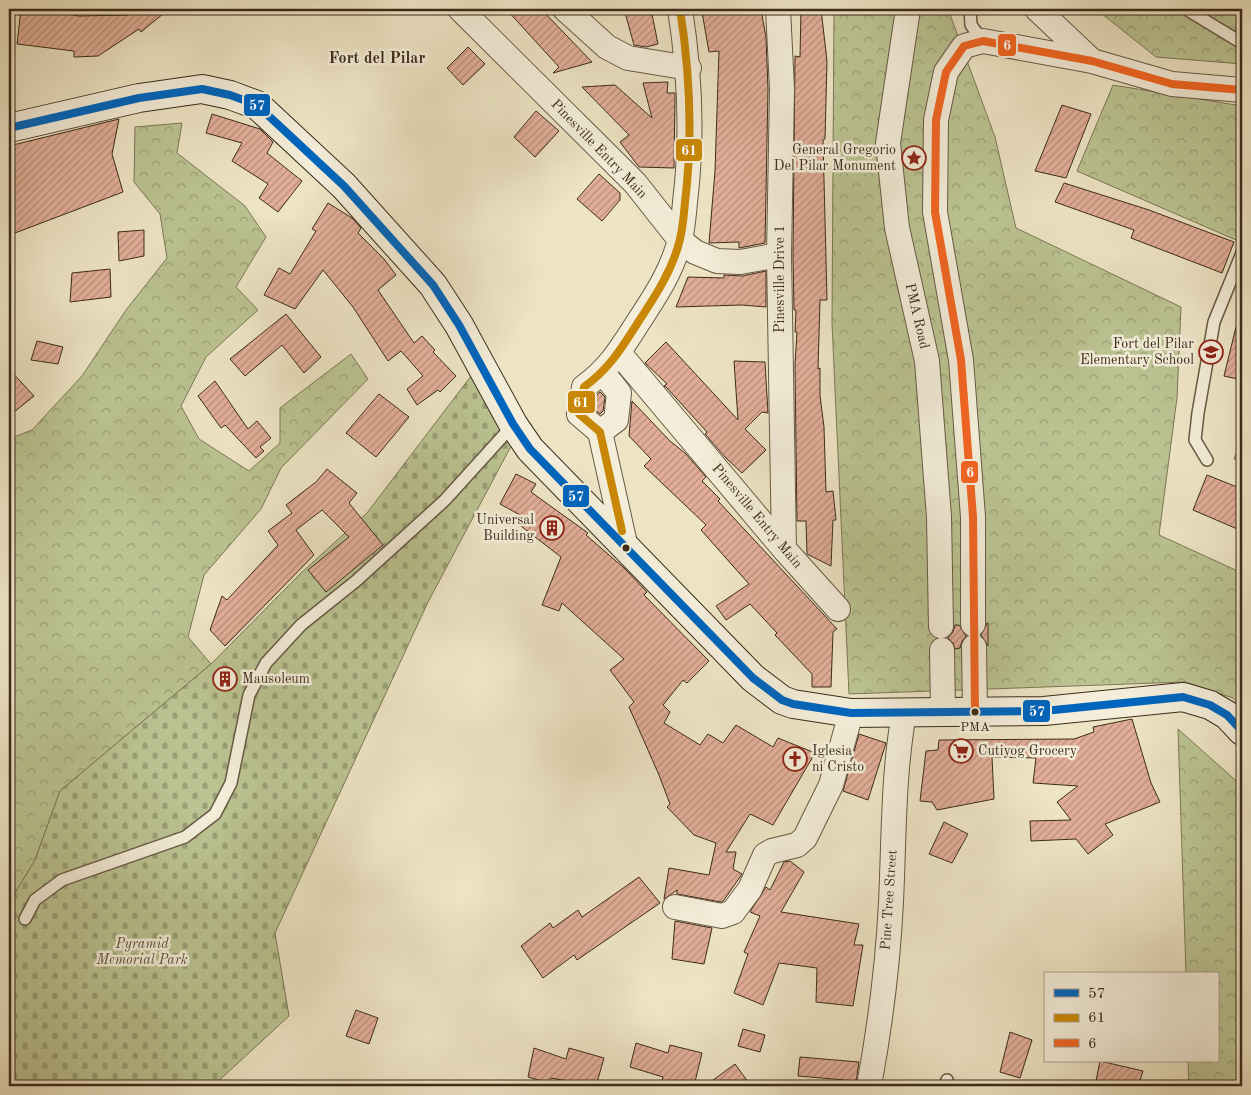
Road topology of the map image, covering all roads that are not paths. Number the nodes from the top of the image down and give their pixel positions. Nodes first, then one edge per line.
1 (460, 9) edge
2 (565, 9) edge
3 (680, 9) edge
4 (778, 9) edge
5 (908, 9) edge
6 (970, 9) edge
7 (1037, 9) edge
8 (1186, 9) edge
9 (983, 42) junction
10 (1242, 43) edge
11 (1092, 61) junction
12 (689, 68) junction
13 (1242, 90) edge
14 (9, 128) edge
15 (680, 240) junction
16 (1242, 253) edge
17 (779, 255) junction
18 (619, 353) junction
19 (603, 373) junction
20 (513, 424) junction
21 (600, 432) junction
22 (1207, 460) dead end
23 (972, 542) junction
24 (940, 544) junction
25 (626, 548) junction
26 (784, 549) junction
27 (838, 609) dead end
28 (941, 626) dead end
29 (942, 650) dead end
30 (942, 712) junction
31 (974, 712) junction
32 (851, 713) junction
33 (904, 713) junction
34 (1242, 731) edge
35 (676, 907) dead end
36 (25, 920) dead end
37 (869, 1086) edge

1 - 15 street, Pinesville Entry Main
2 - 12 street
3 - 12 street
4 - 17 street, Pinesville Drive 1
5 - 24 street, PMA Road
6 - 9 lane
7 - 11 street
8 - 10 lane
9 - 11 street
9 - 23 street
11 - 13 street
12 - 15 street
14 - 20 main road
15 - 17 street, Pinesville Entry Main
15 - 18 street
16 - 22 lane
17 - 26 street, Pinesville Drive 1
18 - 19 street
18 - 26 street, Pinesville Entry Main
19 - 21 street
19 - 21 street
20 - 25 main road
20 - 36 lane
21 - 25 street
23 - 24 street
23 - 31 street
24 - 28 street, PMA Road
25 - 32 main road
26 - 27 street, Pinesville Entry Main
29 - 30 street
30 - 31 main road
30 - 33 main road
31 - 34 main road
32 - 33 main road
32 - 35 street
33 - 37 street, Pine Tree Street

